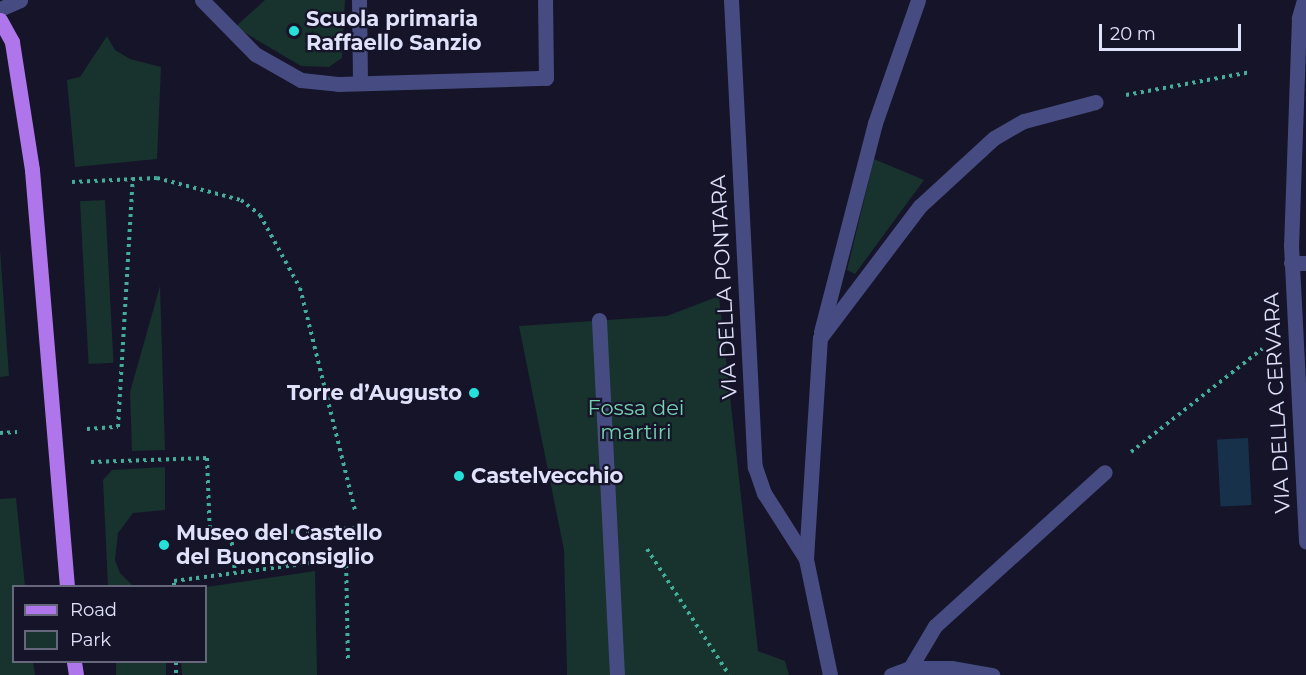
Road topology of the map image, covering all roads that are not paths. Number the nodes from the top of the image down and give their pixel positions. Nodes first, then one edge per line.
1 (20, 0) edge
2 (202, 0) edge
3 (359, 0) edge
4 (546, 0) edge
5 (731, 0) edge
6 (918, 0) edge
7 (1301, 1) edge
8 (0, 9) edge
9 (0, 20) edge
10 (360, 82) junction
11 (1096, 102) road end
12 (1298, 263) edge
13 (599, 320) dead end
14 (820, 338) junction
15 (1105, 472) road end
16 (1306, 542) edge
17 (807, 558) junction
18 (67, 585) edge
19 (910, 668) junction
20 (617, 675) edge
21 (830, 675) edge
22 (891, 675) edge
23 (992, 675) edge

1 - 8 street
2 - 10 street
3 - 10 street
4 - 10 street
5 - 17 street, VIA DELLA PONTARA
6 - 14 street
7 - 12 street, VIA DELLA CERVARA
9 - 18 main road
11 - 14 street
12 - 16 street, VIA DELLA CERVARA
13 - 20 street
14 - 17 street
15 - 19 street
17 - 21 street
19 - 22 street
19 - 23 street

